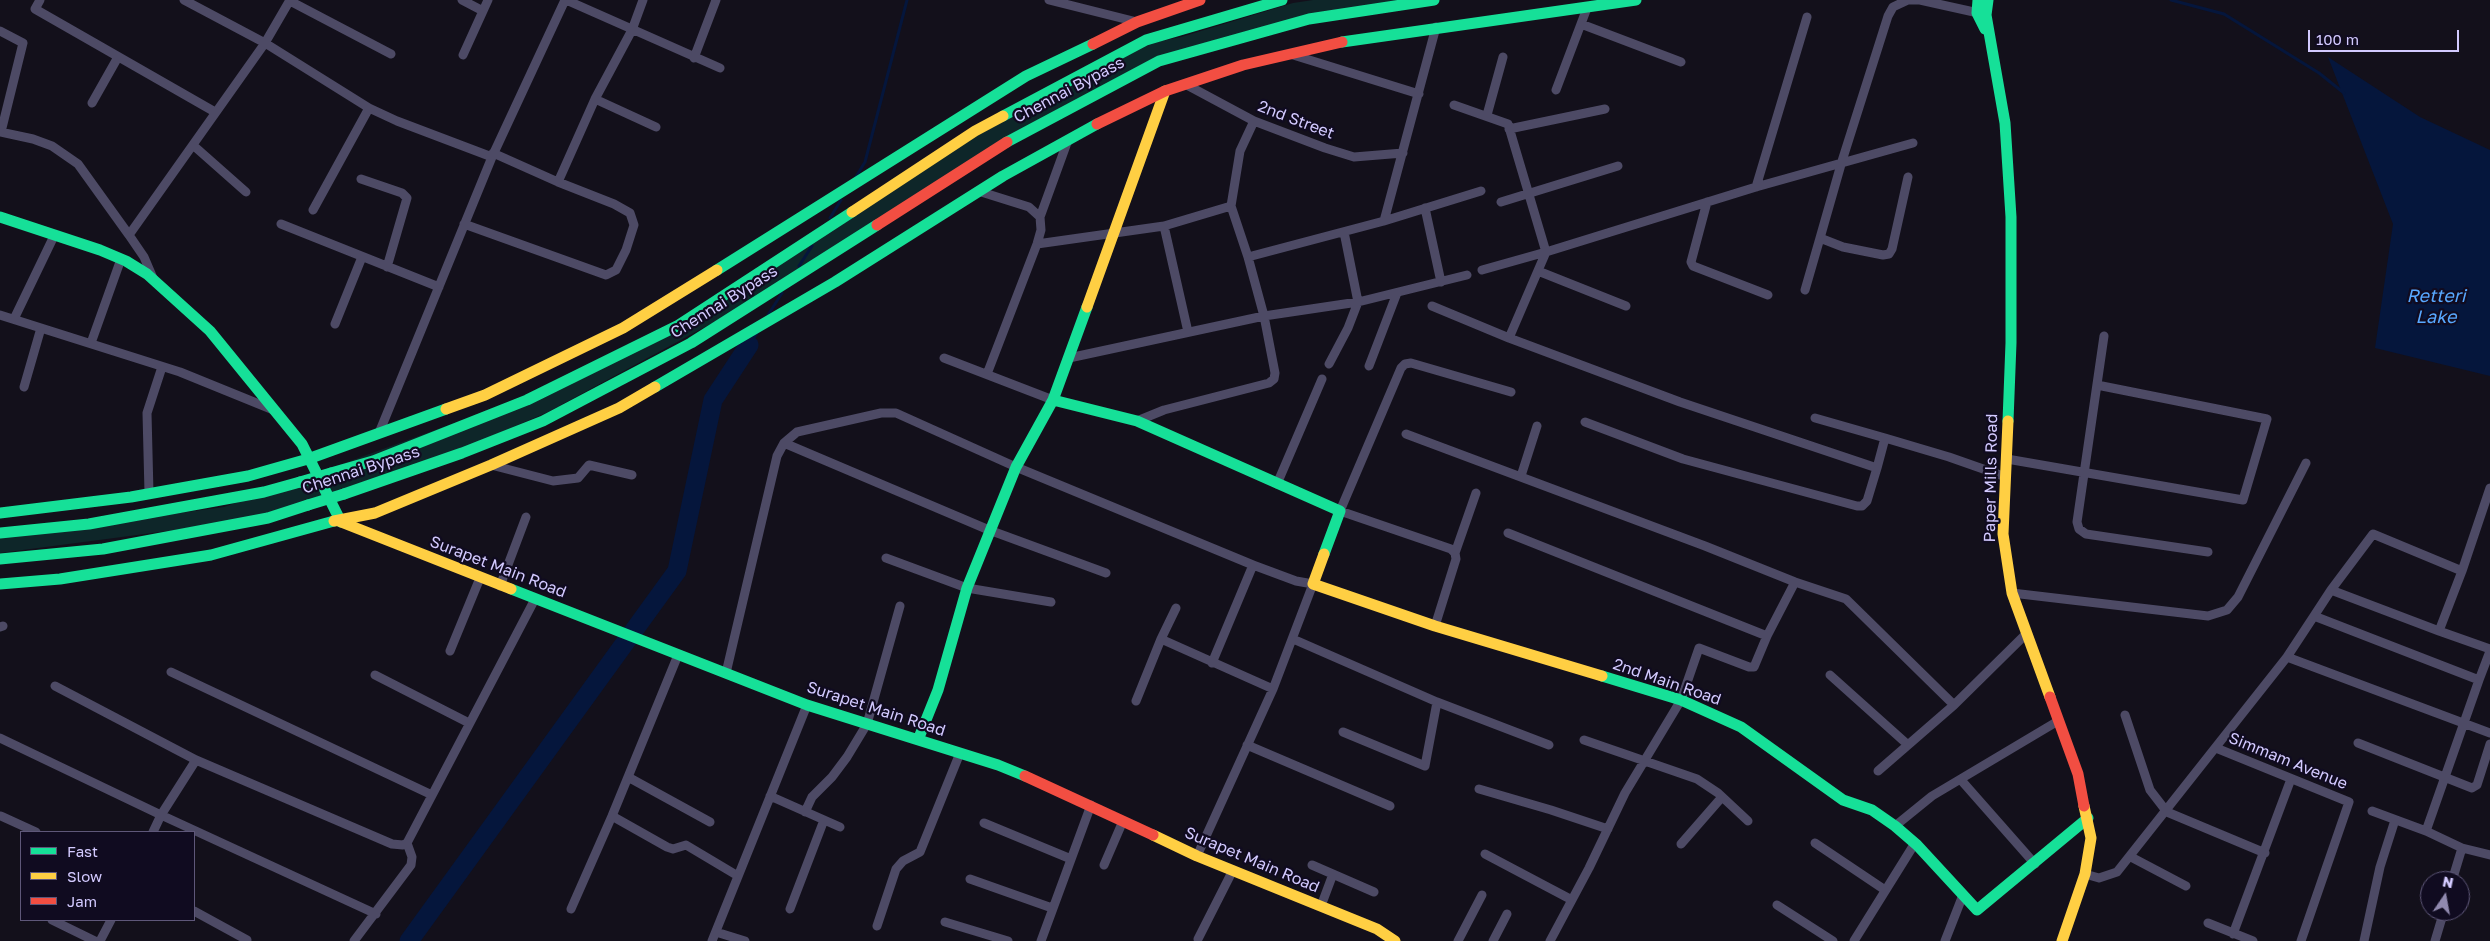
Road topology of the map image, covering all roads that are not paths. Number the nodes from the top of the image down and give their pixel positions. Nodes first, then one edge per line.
1 (40, 0) edge
2 (184, 0) edge
3 (290, 0) edge
4 (462, 0) edge
5 (488, 0) edge
6 (566, 0) edge
7 (643, 0) edge
8 (716, 0) edge
9 (1049, 0) edge
10 (1200, 0) edge
11 (1282, 0) edge
12 (1434, 0) edge
13 (1636, 0) edge
14 (1982, 6) edge
15 (1587, 8) junction
16 (483, 12) junction
17 (1807, 17) dead end
18 (1137, 22) junction
19 (1581, 24) junction
20 (1436, 27) junction
21 (632, 30) junction
22 (0, 31) edge
23 (265, 43) junction
24 (391, 54) dead end
25 (1290, 54) junction
26 (464, 55) dead end
27 (1503, 57) dead end
28 (118, 58) junction
29 (694, 58) junction
30 (1681, 62) dead end
31 (720, 68) dead end
32 (1185, 84) junction
33 (1556, 90) dead end
34 (1165, 91) junction
35 (1419, 94) junction
36 (595, 100) junction
37 (92, 102) dead end
38 (1454, 105) dead end
39 (369, 108) junction
40 (1605, 109) dead end
41 (214, 112) junction
42 (1487, 115) junction
43 (1254, 121) junction
44 (656, 126) dead end
45 (1509, 129) junction
46 (0, 132) edge
47 (1068, 140) junction
48 (1913, 143) dead end
49 (194, 146) junction
50 (1403, 153) junction
51 (492, 155) junction
52 (1842, 162) junction
53 (1618, 166) dead end
54 (1908, 177) dead end
55 (361, 179) dead end
56 (558, 182) junction
57 (1756, 187) junction
58 (1481, 191) dead end
59 (246, 192) dead end
60 (978, 192) junction
61 (1528, 192) junction
62 (1501, 202) dead end
63 (1707, 202) junction
64 (1232, 206) junction
65 (1425, 208) junction
66 (313, 210) dead end
67 (0, 217) edge
68 (1040, 217) junction
69 (1384, 221) junction
70 (281, 224) dead end
71 (464, 224) junction
72 (1164, 226) junction
73 (1344, 232) junction
74 (1114, 233) junction
75 (129, 235) junction
76 (54, 236) junction
77 (1820, 238) junction
78 (1037, 244) junction
79 (1546, 252) junction
80 (1248, 257) junction
81 (362, 258) junction
82 (121, 259) junction
83 (387, 267) junction
84 (1482, 270) dead end
85 (1538, 270) junction
86 (1467, 275) dead end
87 (154, 281) junction
88 (1441, 282) junction
89 (438, 287) junction
90 (1805, 290) dead end
91 (1398, 293) junction
92 (1768, 296) dead end
93 (1358, 302) junction
94 (1432, 306) dead end
95 (1626, 306) dead end
96 (0, 315) edge
97 (1264, 316) junction
98 (14, 320) junction
99 (335, 324) dead end
100 (41, 328) junction
101 (1188, 332) junction
102 (2104, 336) dead end
103 (1509, 338) junction
104 (91, 343) junction
105 (944, 358) dead end
106 (1069, 358) junction
107 (1329, 364) dead end
108 (1369, 366) dead end
109 (162, 367) junction
110 (987, 374) junction
111 (1322, 378) dead end
112 (2096, 385) junction
113 (24, 387) dead end
114 (1511, 392) dead end
115 (1053, 400) junction
116 (276, 412) junction
117 (1815, 418) dead end
118 (1136, 421) junction
119 (1585, 422) dead end
120 (1537, 426) dead end
121 (379, 434) junction
122 (1406, 434) dead end
123 (1885, 438) junction
124 (784, 443) junction
125 (2007, 459) junction
126 (310, 463) junction
127 (2306, 463) dead end
128 (491, 465) junction
129 (1016, 467) junction
130 (1877, 468) junction
131 (2084, 473) junction
132 (632, 475) dead end
133 (1521, 476) junction
134 (2006, 478) junction
135 (1277, 484) junction
136 (2490, 488) edge
137 (1476, 492) dead end
138 (148, 494) junction
139 (1340, 512) junction
140 (0, 513) edge
141 (526, 517) dead end
142 (339, 520) junction
143 (990, 530) junction
144 (0, 533) edge
145 (1508, 533) dead end
146 (2208, 552) dead end
147 (1455, 553) junction
148 (886, 558) dead end
149 (0, 559) edge
150 (1253, 565) junction
151 (2462, 571) junction
152 (1106, 573) dead end
153 (480, 578) junction
154 (1795, 582) junction
155 (0, 584) edge
156 (1313, 584) junction
157 (500, 586) junction
158 (967, 588) junction
159 (2331, 590) junction
160 (2012, 593) junction
161 (534, 599) junction
162 (1051, 602) dead end
163 (900, 606) dead end
164 (1176, 608) dead end
165 (2314, 616) junction
166 (1435, 626) junction
167 (2439, 631) junction
168 (2027, 633) junction
169 (1767, 636) junction
170 (1162, 639) junction
171 (1293, 639) junction
172 (2490, 650) edge
173 (450, 651) dead end
174 (678, 655) junction
175 (2287, 657) junction
176 (1212, 663) junction
177 (171, 672) dead end
178 (726, 673) junction
179 (375, 675) dead end
180 (1830, 675) dead end
181 (2479, 680) junction
182 (55, 686) dead end
183 (1273, 689) junction
184 (1681, 700) junction
185 (1136, 701) dead end
186 (1436, 702) junction
187 (807, 705) junction
188 (1954, 705) junction
189 (2125, 715) dead end
190 (2058, 721) junction
191 (469, 723) junction
192 (867, 724) junction
193 (2464, 724) junction
194 (1343, 732) dead end
195 (2490, 734) edge
196 (0, 738) edge
197 (918, 740) junction
198 (1584, 740) dead end
199 (1906, 744) junction
200 (2358, 744) dead end
201 (2490, 744) edge
202 (1247, 745) junction
203 (1549, 745) dead end
204 (2216, 748) junction
205 (960, 753) junction
206 (196, 760) junction
207 (1644, 762) junction
208 (1878, 771) dead end
209 (2487, 771) edge
210 (628, 777) junction
211 (2445, 778) junction
212 (2291, 779) junction
213 (1961, 780) junction
214 (1478, 789) dead end
215 (432, 795) junction
216 (770, 796) junction
217 (1722, 798) junction
218 (1091, 804) junction
219 (1390, 806) dead end
220 (2372, 811) dead end
221 (805, 812) junction
222 (2167, 812) junction
223 (161, 815) junction
224 (1, 816) edge
225 (612, 816) junction
226 (2088, 818) junction
227 (824, 820) junction
228 (2395, 820) junction
229 (1748, 821) dead end
230 (710, 822) dead end
231 (1123, 822) junction
232 (984, 823) dead end
233 (1895, 826) junction
234 (840, 827) dead end
235 (1608, 829) junction
236 (34, 831) edge
237 (153, 831) edge
238 (2426, 831) junction
239 (407, 843) junction
240 (1815, 843) dead end
241 (1915, 843) junction
242 (1681, 844) dead end
243 (2462, 848) junction
244 (2265, 853) junction
245 (1485, 854) dead end
246 (2490, 855) edge
247 (1197, 856) junction
248 (2131, 857) junction
249 (1071, 859) junction
250 (2035, 864) junction
251 (1104, 865) dead end
252 (1312, 865) dead end
253 (1232, 870) junction
254 (2455, 871) edge
255 (1333, 874) junction
256 (2085, 874) junction
257 (738, 876) junction
258 (970, 879) dead end
259 (2186, 886) dead end
260 (1885, 890) junction
261 (1374, 892) dead end
262 (1963, 895) junction
263 (1482, 896) dead end
264 (1572, 900) junction
265 (1778, 905) dead end
266 (1321, 906) junction
267 (790, 908) dead end
268 (1052, 908) junction
269 (571, 910) dead end
270 (195, 912) edge
271 (376, 914) junction
272 (1507, 914) dead end
273 (54, 921) edge
274 (110, 921) edge
275 (2441, 921) edge
276 (945, 922) dead end
277 (2208, 923) dead end
278 (877, 926) dead end
279 (716, 932) junction
280 (2233, 934) junction
281 (978, 937) edge
282 (1198, 939) dead end
283 (247, 940) edge
284 (95, 941) edge
285 (100, 941) edge
286 (354, 941) edge
287 (712, 941) edge
288 (745, 941) edge
289 (1008, 941) edge
290 (1041, 941) edge
291 (1395, 941) edge
292 (1458, 941) edge
293 (1492, 941) edge
294 (1550, 941) edge
295 (1833, 941) edge
296 (1854, 941) edge
297 (1945, 941) edge
298 (2062, 941) edge
299 (2253, 941) edge
300 (2301, 941) edge
301 (2364, 941) edge
302 (2435, 941) edge

1 - 28 street
2 - 23 street
3 - 23 street
3 - 24 street
4 - 16 street
5 - 16 street
6 - 21 street
6 - 51 street
7 - 21 street
8 - 29 street
9 - 18 street
10 - 18 main road
11 - 144 main road, Chennai Bypass, bridge
12 - 149 main road, Chennai Bypass, bridge
13 - 15 main road
14 - 52 street
14 - 125 main road, Paper Mills Road
15 - 19 street
15 - 20 main road
16 - 26 street
17 - 57 street
18 - 121 main road
19 - 30 street
19 - 33 street
20 - 25 main road
20 - 35 street
21 - 29 street
21 - 36 street
22 - 46 street
23 - 39 street
23 - 41 street
25 - 32 main road
25 - 35 street
27 - 42 street
28 - 37 street
28 - 41 street
29 - 31 street
32 - 34 main road
32 - 43 street, 2nd Street
34 - 47 main road
34 - 74 main road
35 - 50 street
36 - 44 street
36 - 56 street
38 - 42 street
39 - 51 street
39 - 66 street
40 - 45 street
41 - 49 street
42 - 45 street
43 - 50 street, 2nd Street
43 - 64 street
45 - 61 street
46 - 75 street
47 - 60 main road
47 - 68 street
48 - 52 street
49 - 59 street
49 - 75 street
50 - 69 street
51 - 56 street
51 - 71 street
52 - 57 street
52 - 77 street
53 - 61 street
54 - 77 street
55 - 83 street
56 - 71 street
57 - 63 street
58 - 65 street
60 - 68 street
60 - 128 main road
61 - 62 street
61 - 79 street
63 - 79 street
63 - 92 street
64 - 72 street
64 - 80 street
65 - 69 street
65 - 88 street
67 - 76 main road
68 - 78 street
69 - 73 street
70 - 81 street
71 - 89 street
72 - 74 street
72 - 101 street
73 - 80 street
73 - 93 street
74 - 78 street
74 - 106 main road
75 - 87 street
76 - 82 main road
76 - 98 street
77 - 90 street
78 - 110 street
79 - 84 street
79 - 85 street
80 - 97 street
81 - 83 street
81 - 99 street
82 - 87 main road
82 - 104 street
83 - 89 street
85 - 95 street
85 - 103 street
86 - 88 street
87 - 116 main road
88 - 91 street
89 - 121 street
91 - 93 street
91 - 108 street
93 - 97 street
93 - 107 street
94 - 103 street
96 - 98 street
97 - 101 street
97 - 118 street
98 - 100 street
100 - 104 street
100 - 113 street
101 - 106 street
102 - 112 street
103 - 130 street
104 - 109 street
105 - 110 street
106 - 115 main road
109 - 116 street
109 - 138 street
110 - 115 street
111 - 135 street
112 - 131 street
112 - 131 street
114 - 139 street
115 - 118 main road
115 - 129 main road
116 - 126 main road
117 - 123 street
118 - 135 main road
119 - 130 street
120 - 133 street
121 - 126 main road
122 - 133 street
123 - 130 street
123 - 134 street
124 - 129 street
124 - 143 street
124 - 178 street
125 - 131 street
125 - 134 main road, Paper Mills Road
126 - 138 main road
126 - 142 main road
127 - 160 street
128 - 132 street
128 - 142 main road
129 - 143 main road
129 - 150 street
131 - 146 street
133 - 154 street
134 - 160 main road, Paper Mills Road
135 - 139 main road
136 - 151 street
137 - 147 street
138 - 140 main road
139 - 147 street
139 - 156 main road
141 - 157 street
142 - 153 main road, Surapet Main Road
142 - 155 main road
143 - 152 street
143 - 158 main road
145 - 169 street
147 - 166 street
148 - 158 street
150 - 156 street
150 - 176 street
151 - 159 street
151 - 167 street
153 - 157 main road, Surapet Main Road
153 - 173 street
154 - 169 street
154 - 188 street
156 - 166 main road, 2nd Main Road
156 - 171 street
157 - 161 main road, Surapet Main Road
158 - 162 street
158 - 197 main road
159 - 165 street
159 - 167 street
160 - 168 main road, Paper Mills Road
161 - 174 main road, Surapet Main Road
161 - 191 street
163 - 192 street
164 - 170 street
165 - 175 street
165 - 181 street
166 - 184 main road, 2nd Main Road
167 - 172 street
168 - 188 street
168 - 190 main road, Paper Mills Road
169 - 184 street
170 - 176 street
170 - 185 street
171 - 183 street
171 - 186 street
172 - 181 street
174 - 178 main road, Surapet Main Road
174 - 210 street
175 - 193 street
175 - 204 street
176 - 183 street
177 - 215 street
178 - 187 main road, Surapet Main Road
179 - 191 street
180 - 199 street
181 - 193 street
182 - 206 street
183 - 202 street
184 - 207 street
184 - 233 main road, 2nd Main Road
186 - 194 street
186 - 203 street
187 - 192 main road, Surapet Main Road
187 - 216 street
188 - 199 street
189 - 222 street
190 - 213 street
190 - 226 main road, Paper Mills Road
191 - 215 street
192 - 197 main road, Surapet Main Road
192 - 221 street
193 - 195 street
193 - 211 street
196 - 223 street
197 - 205 main road, Surapet Main Road
198 - 207 street
199 - 208 street
200 - 211 street
201 - 209 street
202 - 219 street
202 - 247 street
204 - 212 street, Simmam Avenue
204 - 222 street
205 - 218 main road, Surapet Main Road
205 - 278 street
206 - 223 street
206 - 239 street
207 - 217 street
207 - 235 street
209 - 211 street
210 - 225 street
210 - 230 street
211 - 238 street
212 - 244 street
212 - 300 street, Simmam Avenue
213 - 233 street
213 - 250 street
214 - 235 street
215 - 239 street
216 - 221 street
216 - 257 street
217 - 229 street
217 - 242 street
218 - 231 main road, Surapet Main Road
218 - 249 street
220 - 228 street
221 - 227 street
222 - 244 street
222 - 248 street
223 - 237 street
223 - 271 street
224 - 236 street
225 - 257 street
225 - 269 street
226 - 250 main road
226 - 256 main road, Paper Mills Road
227 - 234 street
227 - 267 street
228 - 238 street
228 - 301 street
231 - 247 main road, Surapet Main Road
231 - 251 street
232 - 249 street
233 - 241 main road, 2nd Main Road
235 - 264 street
238 - 243 street
239 - 271 street
240 - 260 street
241 - 260 street
241 - 262 main road, 2nd Main Road
243 - 246 street
243 - 254 street
244 - 280 street
245 - 264 street
247 - 253 main road, Surapet Main Road
248 - 256 street
248 - 259 street
249 - 268 street
250 - 262 main road, 2nd Main Road
252 - 255 street
253 - 266 main road, Surapet Main Road
253 - 282 street
255 - 261 street
255 - 266 street
256 - 298 main road, Paper Mills Road
257 - 279 street
258 - 268 street
260 - 296 street
262 - 297 street
263 - 292 street
264 - 294 street
265 - 295 street
266 - 291 main road, Surapet Main Road
268 - 290 street
270 - 283 street
271 - 286 street
272 - 293 street
273 - 284 street
274 - 285 street
275 - 302 street
276 - 281 street
277 - 280 street
279 - 287 street
279 - 288 street
280 - 299 street
281 - 289 street

